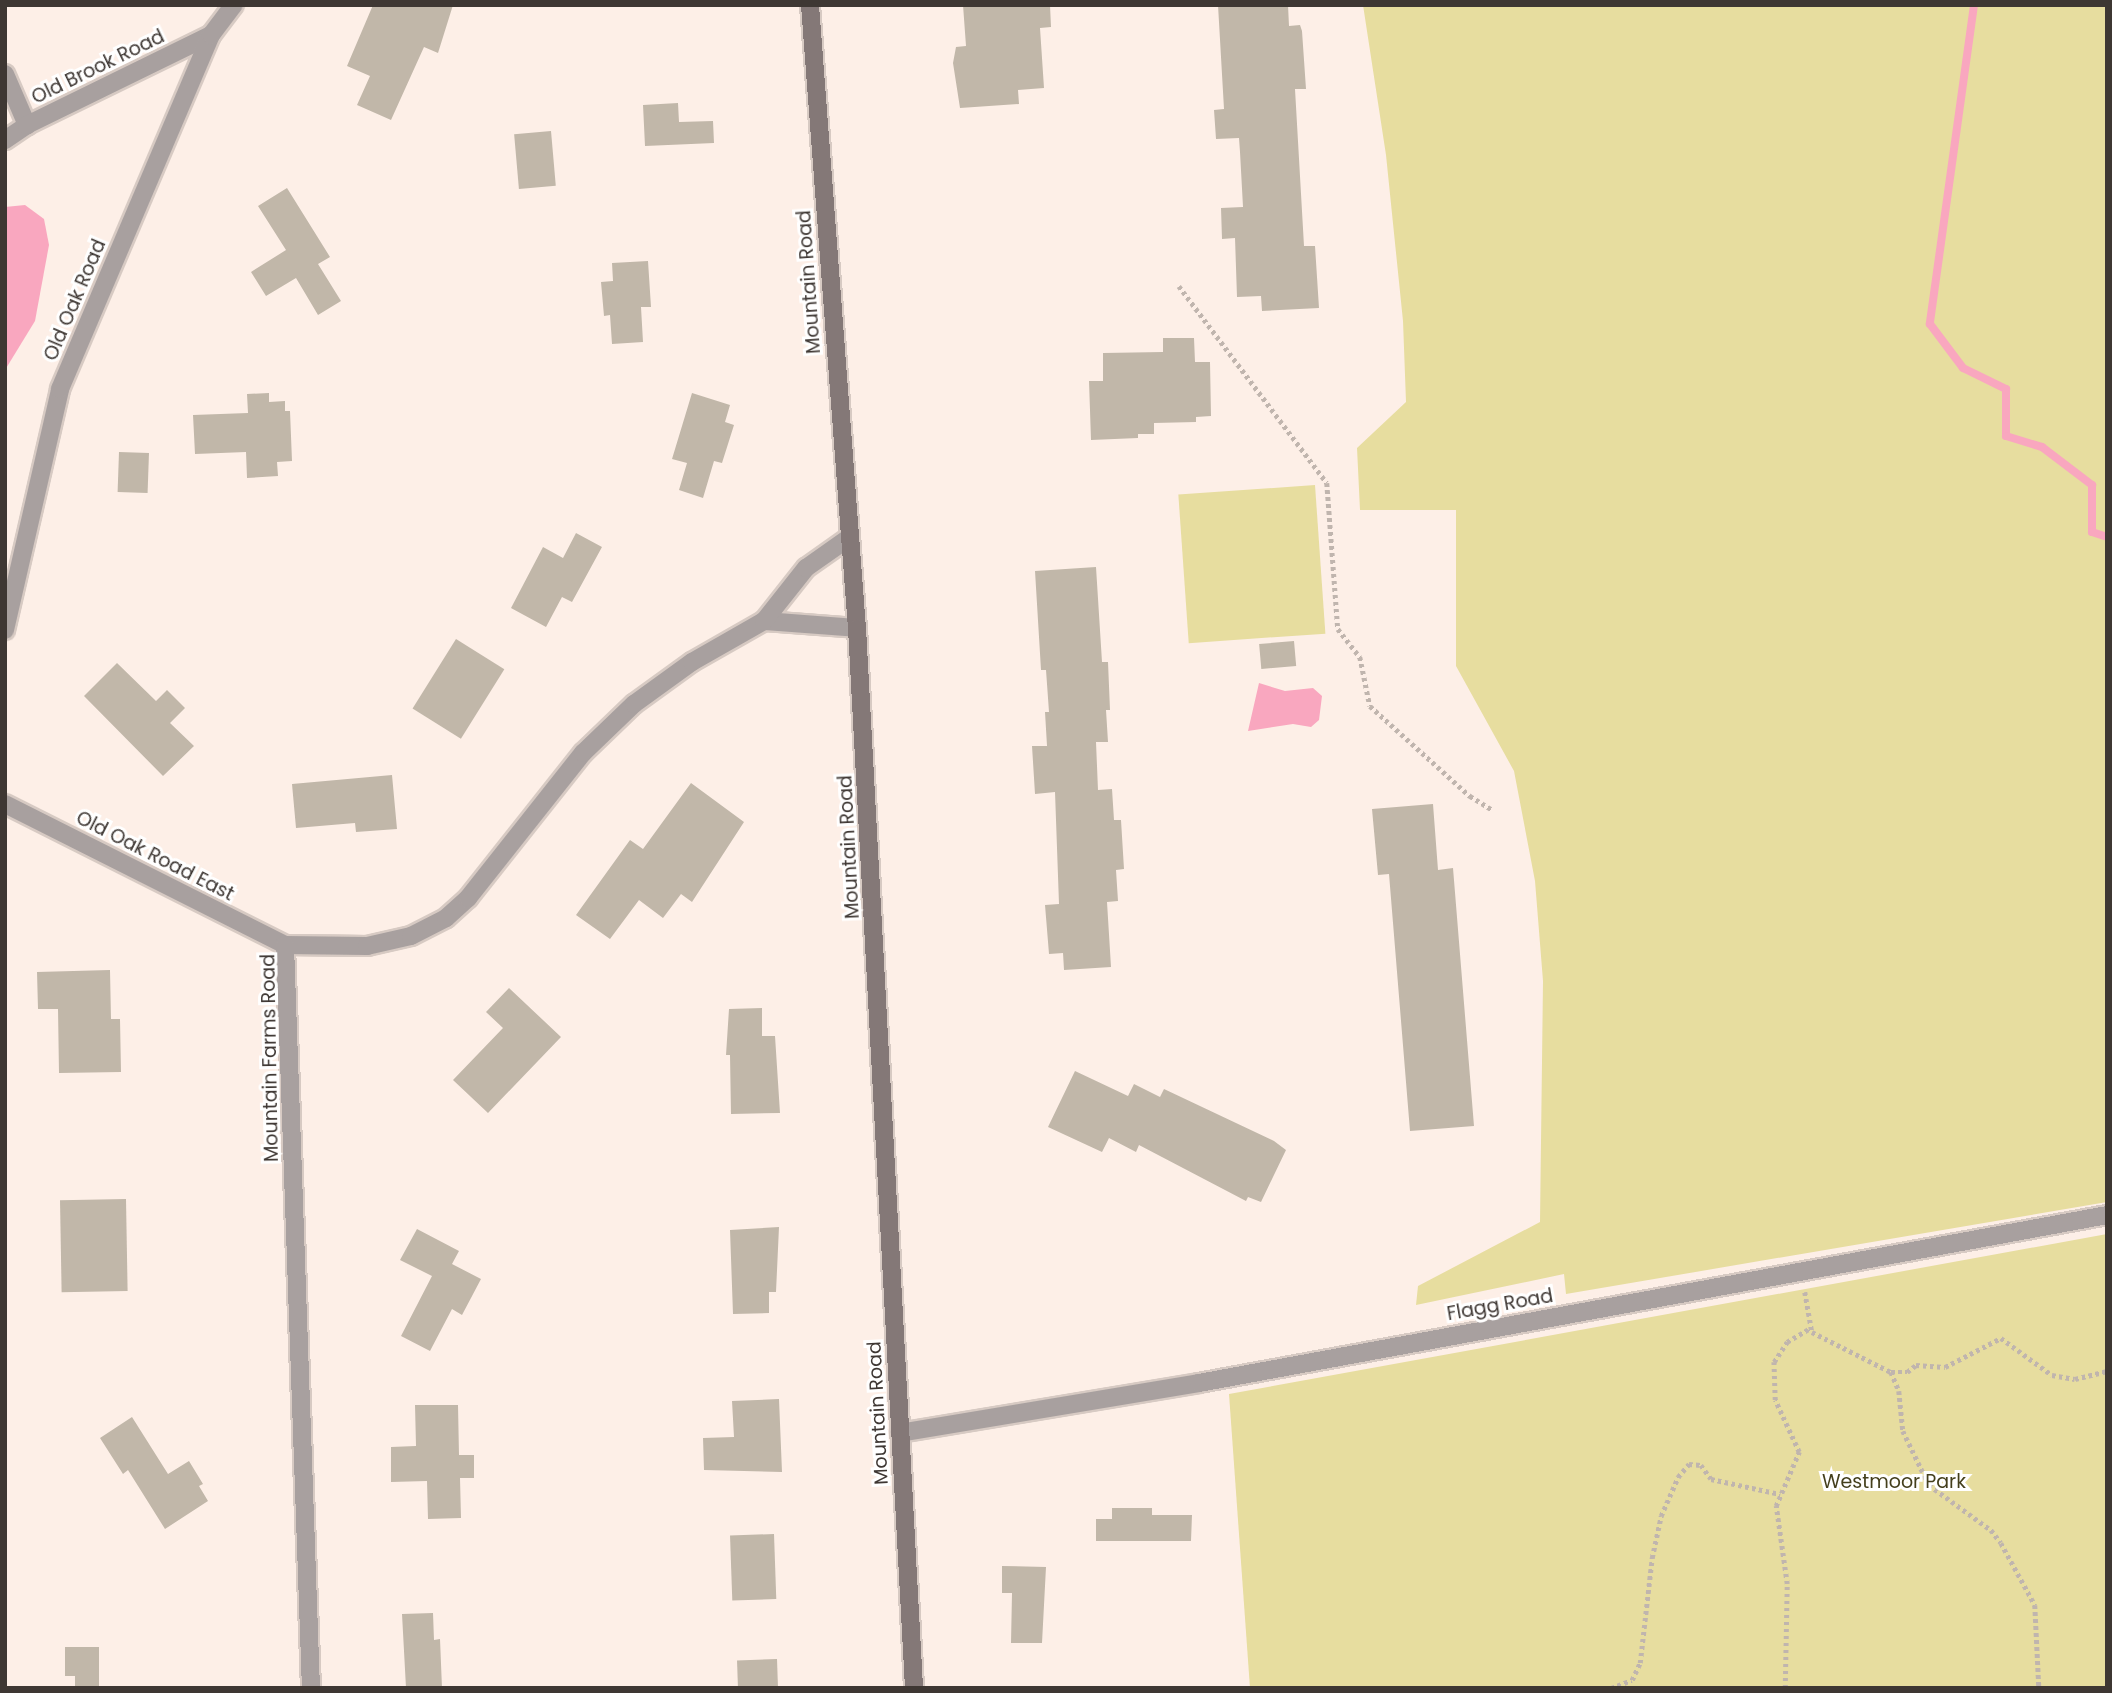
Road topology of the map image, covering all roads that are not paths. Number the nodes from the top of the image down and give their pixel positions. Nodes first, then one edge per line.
1 (234, 5) edge
2 (810, 5) edge
3 (211, 35) junction
4 (5, 74) edge
5 (27, 125) junction
6 (5, 140) edge
7 (850, 537) junction
8 (764, 621) junction
9 (857, 628) junction
10 (5, 630) edge
11 (5, 804) edge
12 (285, 945) junction
13 (2107, 1215) edge
14 (900, 1433) junction
15 (311, 1688) edge
16 (914, 1688) edge

1 - 3 street, Old Oak Road
2 - 7 main road, Mountain Road
3 - 5 street, Old Brook Road
3 - 10 street, Old Oak Road
4 - 5 street
5 - 6 street, Old Brook Road
7 - 8 street, Mountain Farms Road
7 - 9 main road, Mountain Road
8 - 9 street
8 - 12 street, Mountain Farms Road
9 - 14 main road, Mountain Road
11 - 12 street, Old Oak Road East
12 - 15 street, Mountain Farms Road
13 - 14 street, Flagg Road
14 - 16 main road, Mountain Road

